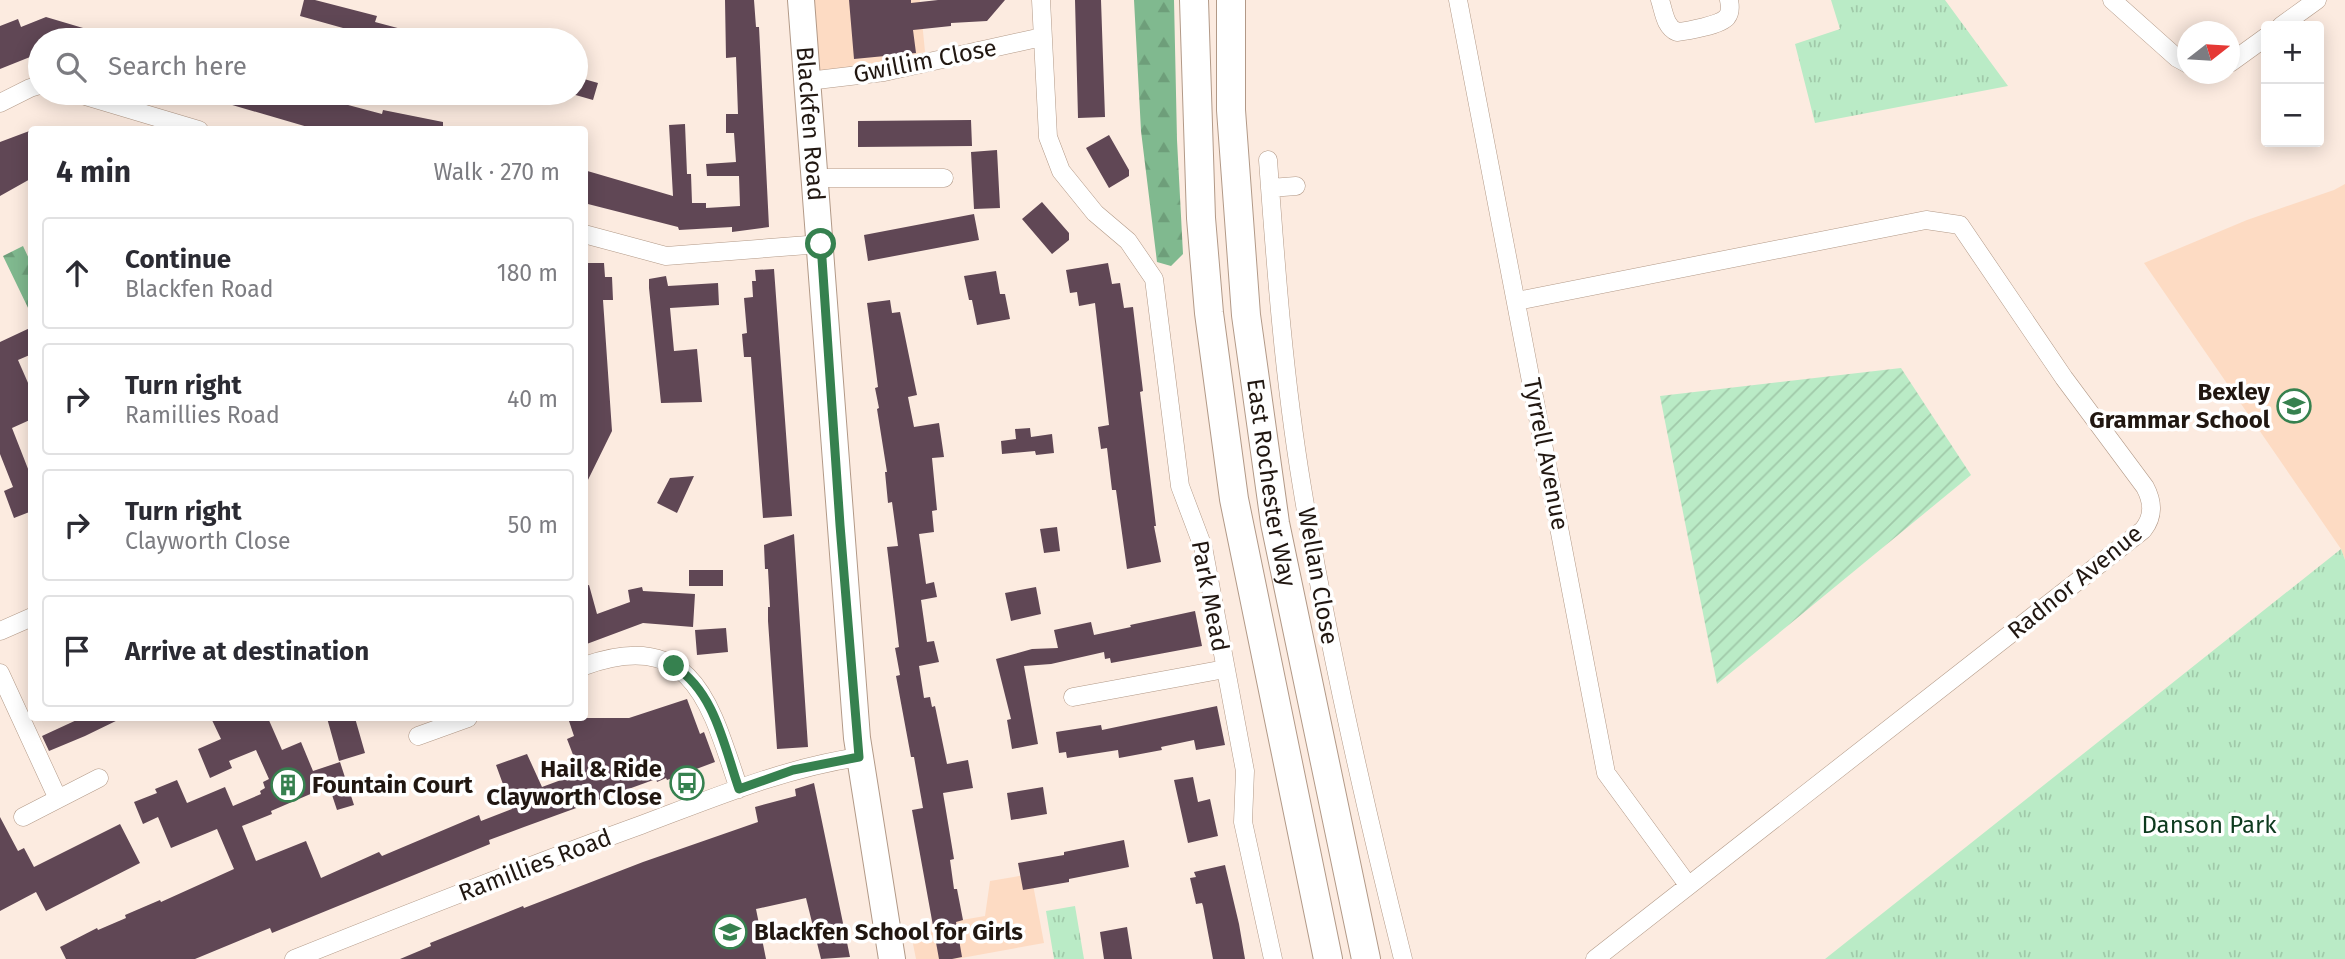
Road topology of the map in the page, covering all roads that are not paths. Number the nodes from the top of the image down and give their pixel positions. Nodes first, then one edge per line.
1 (801, 0) edge
2 (1041, 0) edge
3 (1194, 0) edge
4 (1231, 0) edge
5 (1458, 0) edge
6 (1660, 0) edge
7 (1729, 0) edge
8 (2112, 0) edge
9 (2317, 0) edge
10 (2288, 21) edge
11 (1042, 37) junction
12 (2261, 41) edge
13 (2240, 56) edge
14 (2177, 57) edge
15 (808, 81) junction
16 (28, 90) edge
17 (0, 103) edge
18 (116, 105) edge
19 (186, 126) edge
20 (1268, 160) dead end
21 (815, 178) junction
22 (944, 178) dead end
23 (1296, 186) dead end
24 (1270, 188) junction
25 (588, 235) edge
26 (821, 244) junction
27 (1517, 301) junction
28 (28, 619) edge
29 (0, 631) edge
30 (588, 665) edge
31 (1224, 669) junction
32 (0, 673) edge
33 (1073, 697) dead end
34 (439, 723) edge
35 (418, 736) dead end
36 (859, 757) junction
37 (99, 778) dead end
38 (739, 789) junction
39 (58, 799) junction
40 (23, 817) dead end
41 (1688, 885) junction
42 (294, 959) edge
43 (892, 959) edge
44 (1273, 959) edge
45 (1328, 959) edge
46 (1366, 959) edge
47 (1403, 959) edge
48 (1595, 959) edge

1 - 15 main road, Blackfen Road
2 - 11 street
3 - 45 highway, East Rochester Way
4 - 46 highway, East Rochester Way
5 - 27 street, Tyrrell Avenue
6 - 7 street
8 - 14 street
9 - 10 street
11 - 15 street, Gwillim Close
11 - 31 street, Park Mead
12 - 13 street
15 - 21 main road, Blackfen Road
16 - 17 street
18 - 19 street
20 - 24 street, Wellan Close
21 - 22 street
21 - 26 main road, Blackfen Road
23 - 24 street
24 - 47 street, Wellan Close
25 - 26 street
26 - 36 main road, Blackfen Road
27 - 41 street, Tyrrell Avenue
27 - 41 street, Radnor Avenue
28 - 29 street
30 - 38 street
31 - 33 street
31 - 44 street, Park Mead
32 - 39 street
34 - 35 street
36 - 38 street, Ramillies Road
36 - 43 main road, Blackfen Road
37 - 39 street
38 - 42 street, Ramillies Road
39 - 40 street
41 - 48 street, Radnor Avenue

